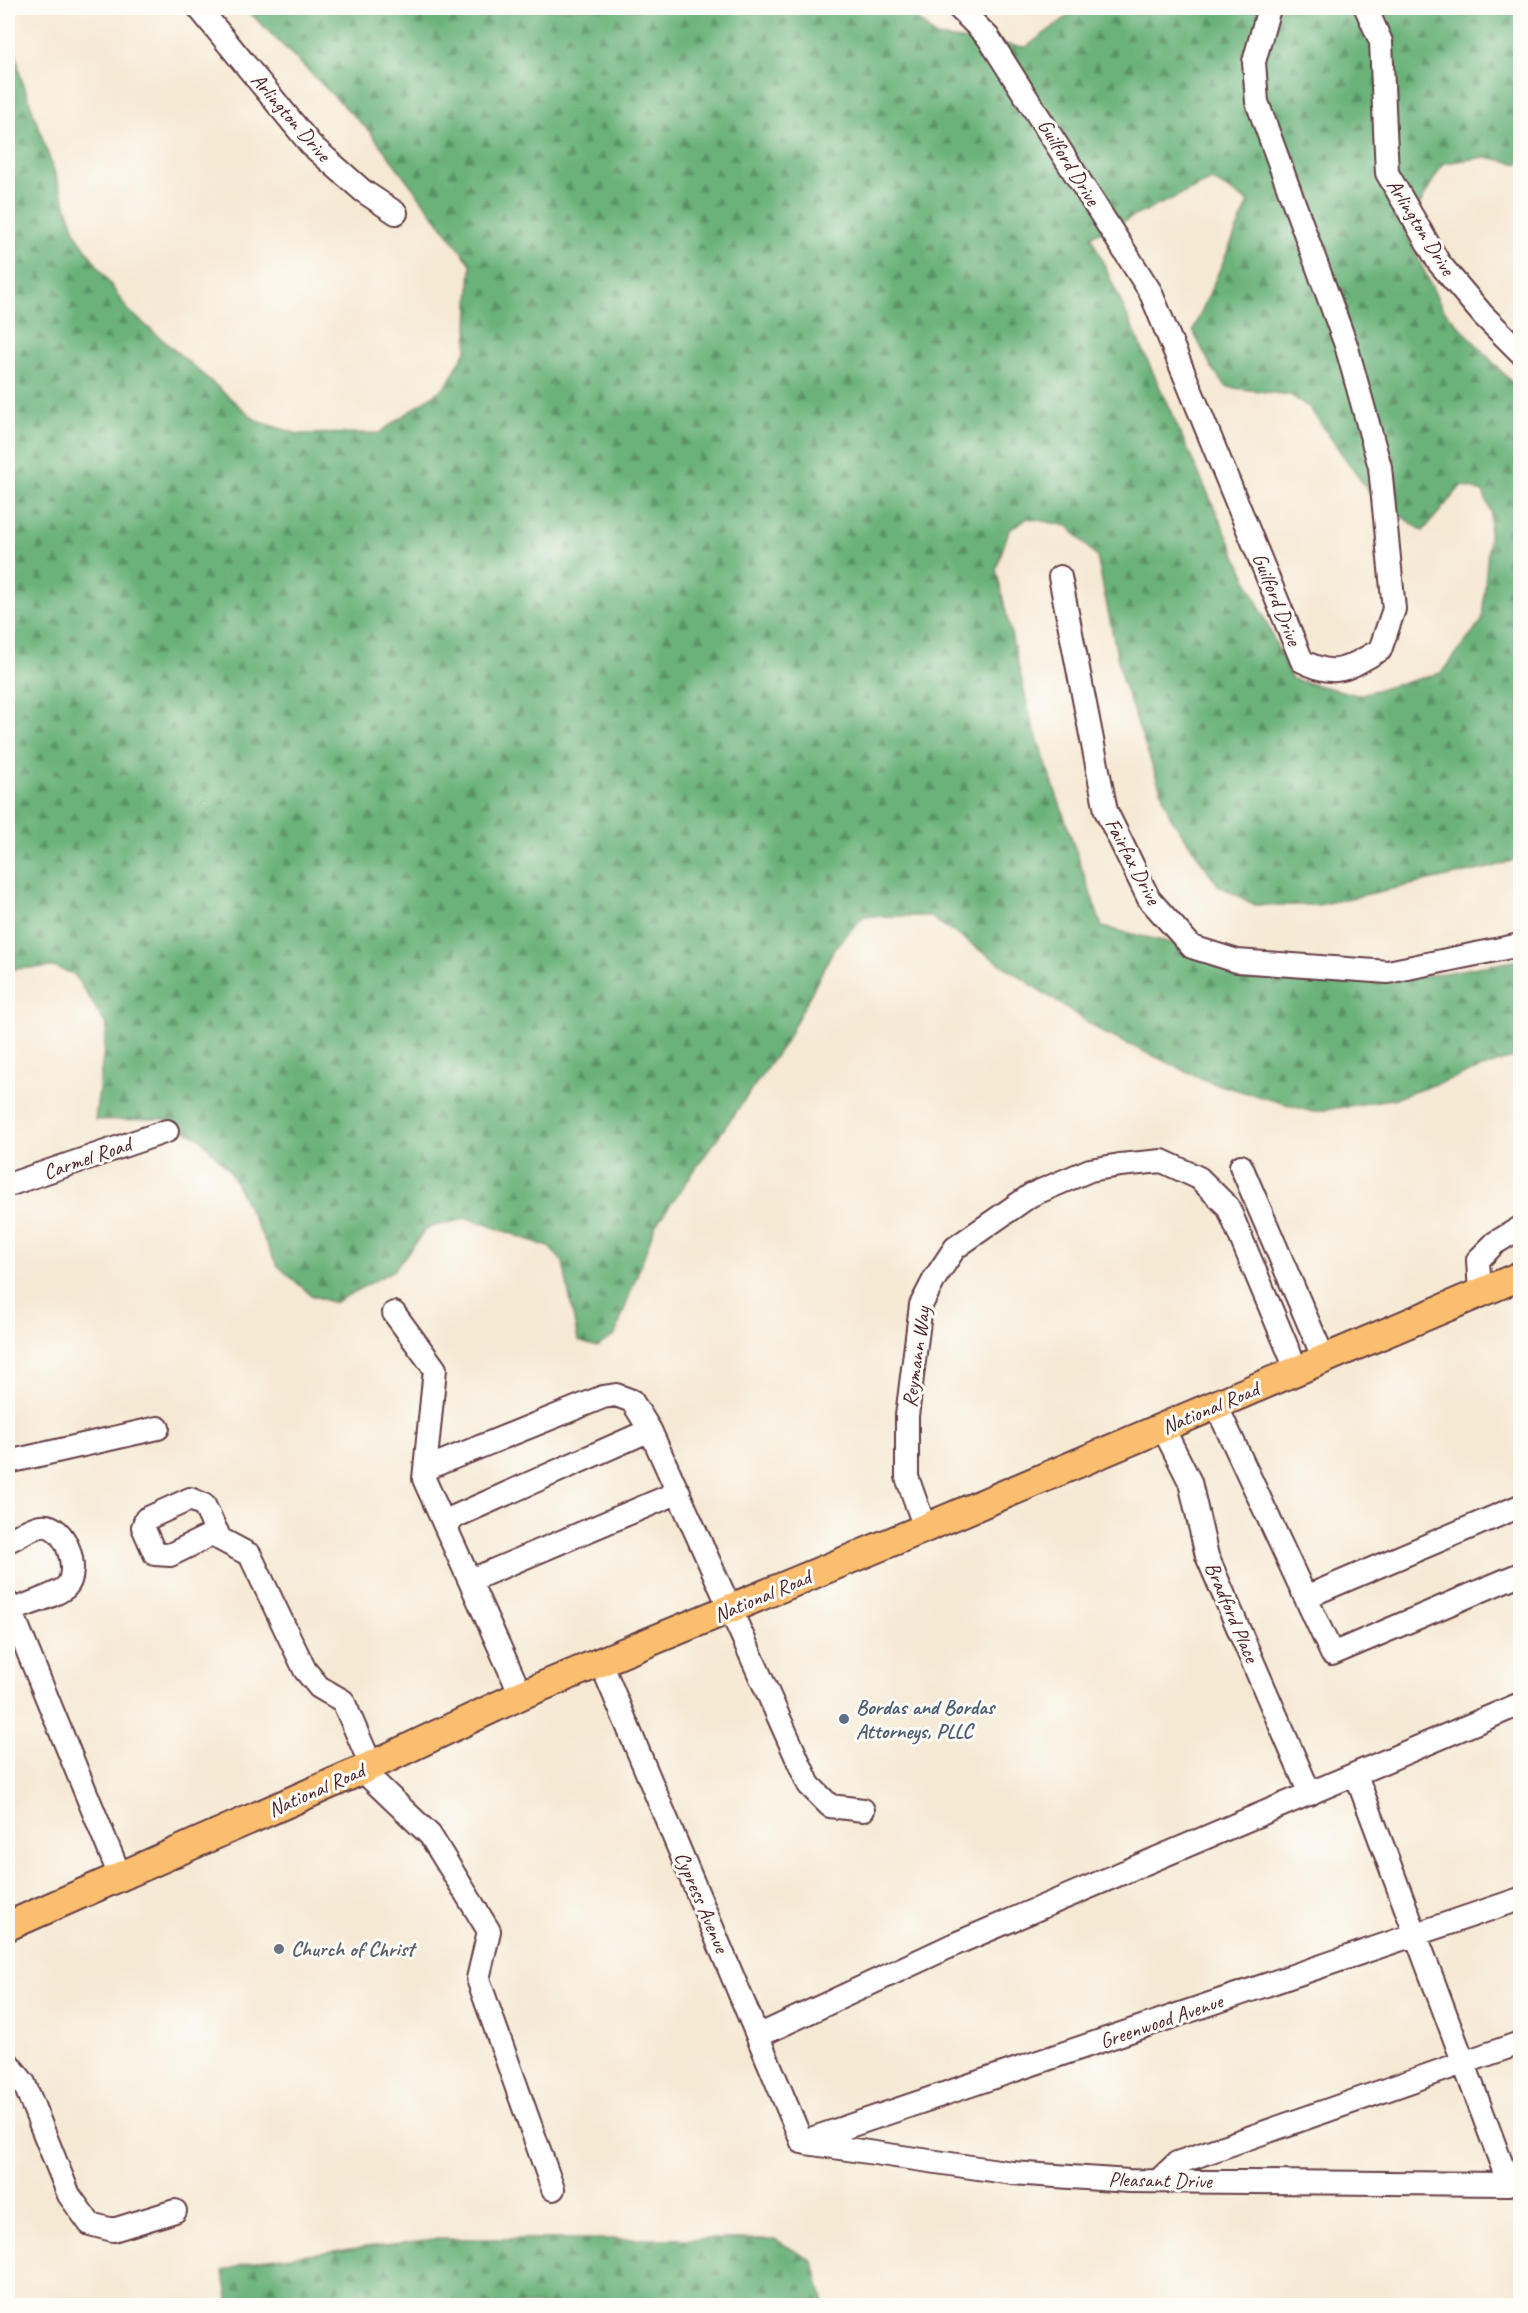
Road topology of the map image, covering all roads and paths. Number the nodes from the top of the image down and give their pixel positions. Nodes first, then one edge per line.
1 (199, 8) edge
2 (959, 8) edge
3 (1269, 8) edge
4 (1366, 8) edge
5 (396, 213) dead end
6 (1521, 352) edge
7 (1060, 577) dead end
8 (1521, 945) edge
9 (167, 1131) dead end
10 (1241, 1166) dead end
11 (8, 1185) edge
12 (1521, 1228) edge
13 (1521, 1276) edge
14 (1480, 1293) junction
15 (394, 1313) dead end
16 (1324, 1359) junction
17 (1298, 1371) junction
18 (1216, 1405) junction
19 (158, 1428) dead end
20 (1163, 1428) junction
21 (650, 1430) junction
22 (8, 1462) edge
23 (425, 1469) junction
24 (679, 1492) junction
25 (1521, 1506) edge
26 (446, 1528) junction
27 (925, 1528) junction
28 (217, 1532) dead end
29 (8, 1541) edge
30 (1521, 1574) edge
31 (471, 1580) junction
32 (1305, 1597) junction
33 (9, 1607) edge
34 (731, 1608) junction
35 (601, 1663) junction
36 (521, 1695) junction
37 (1521, 1704) edge
38 (367, 1768) junction
39 (1356, 1775) junction
40 (1310, 1794) junction
41 (863, 1810) dead end
42 (120, 1876) junction
43 (1521, 1899) edge
44 (8, 1926) edge
45 (1417, 1935) junction
46 (758, 2036) junction
47 (1521, 2043) edge
48 (8, 2063) edge
49 (1464, 2063) junction
50 (802, 2142) junction
51 (1158, 2181) junction
52 (1515, 2182) edge
53 (553, 2189) dead end
54 (175, 2211) dead end

1 - 5 street, Arlington Drive
2 - 3 street, Guilford Drive
4 - 6 street, Arlington Drive
7 - 8 street, Fairfax Drive
9 - 11 street, Carmel Road
10 - 16 street
12 - 14 street
13 - 14 main road, National Road
14 - 16 main road, National Road
15 - 23 street
16 - 17 main road, National Road
17 - 18 main road, National Road
17 - 27 street, Reymann Way
18 - 20 main road, National Road
18 - 32 street
19 - 22 street
20 - 27 main road, National Road
20 - 40 street, Bradford Place
21 - 23 street
21 - 24 street
21 - 26 street
23 - 26 street
24 - 31 street
24 - 34 street
25 - 32 street
26 - 31 street
27 - 34 main road, National Road
28 - 38 street
29 - 33 street
30 - 32 street
31 - 36 street
33 - 42 street
34 - 35 main road, National Road
34 - 41 street
35 - 36 main road, National Road
35 - 46 street, Cypress Avenue
36 - 38 main road, National Road
37 - 39 street
38 - 42 main road, National Road
38 - 53 street
39 - 40 street
39 - 45 street
40 - 46 street
42 - 44 main road, National Road
43 - 45 street, Greenwood Avenue
45 - 49 street
45 - 50 street, Greenwood Avenue
46 - 50 street, Cypress Avenue
47 - 49 street
48 - 54 street
49 - 51 street
49 - 52 street
50 - 51 street, Pleasant Drive
51 - 52 street, Pleasant Drive

